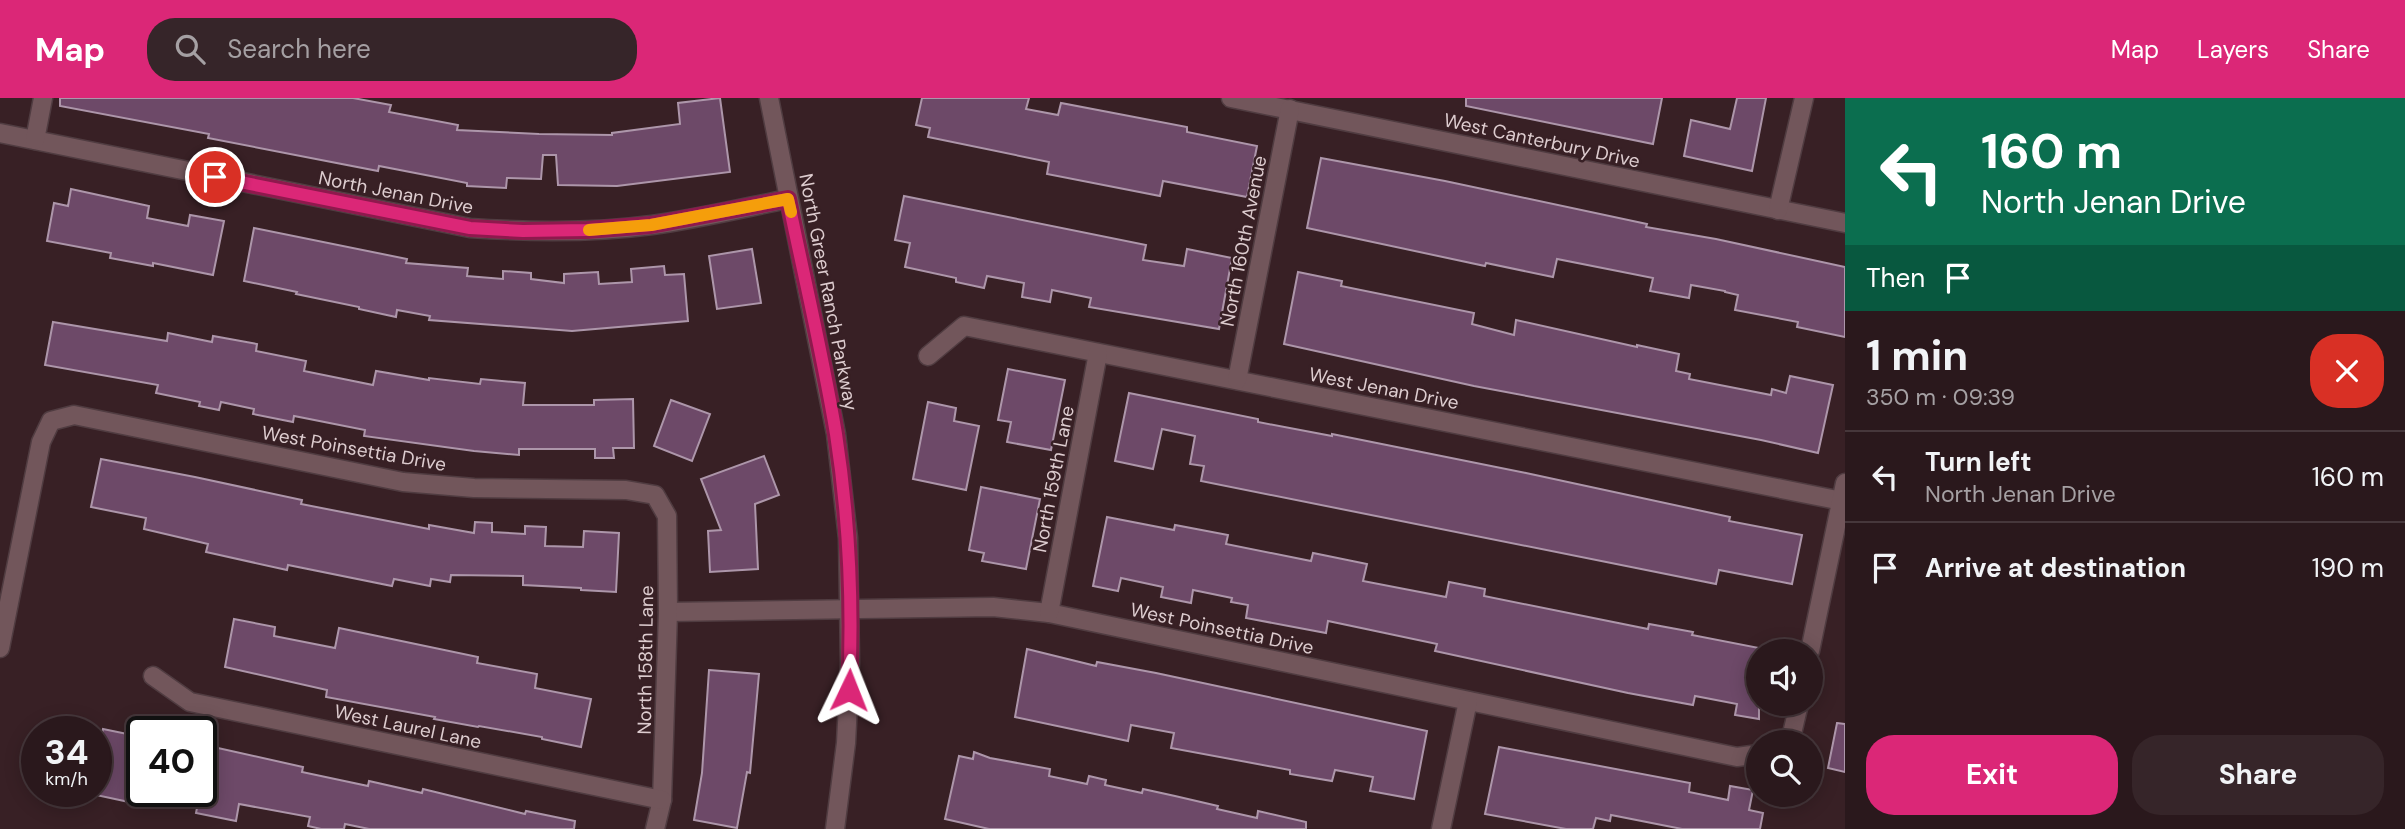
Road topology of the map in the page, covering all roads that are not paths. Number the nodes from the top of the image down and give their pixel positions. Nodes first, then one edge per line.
1 (43, 98) edge
2 (769, 98) edge
3 (1231, 98) edge
4 (1804, 98) edge
5 (1290, 109) junction
6 (0, 133) edge
7 (35, 140) junction
8 (788, 199) junction
9 (1778, 210) junction
10 (1845, 223) edge
11 (1098, 353) junction
12 (928, 356) dead end
13 (1237, 380) junction
14 (1843, 492) edge
15 (655, 495) joint
16 (850, 608) junction
17 (668, 612) junction
18 (1049, 613) junction
19 (1812, 639) edge
20 (0, 648) edge
21 (153, 676) dead end
22 (1468, 701) junction
23 (1746, 756) edge
24 (662, 800) junction
25 (655, 829) edge
26 (835, 829) edge
27 (1441, 829) edge

1 - 7 street
2 - 8 street, North Greer Ranch Parkway
3 - 5 street, West Canterbury Drive
4 - 9 street
5 - 9 street, West Canterbury Drive
5 - 13 street, North 160th Avenue
6 - 7 street, North Jenan Drive
7 - 8 street, North Jenan Drive
8 - 16 street, North Greer Ranch Parkway
9 - 10 street, West Canterbury Drive
11 - 12 street, West Jenan Drive
11 - 13 street, West Jenan Drive
11 - 18 street, North 159th Lane
13 - 14 street, West Jenan Drive
14 - 19 street
15 - 17 street, North 158th Lane
15 - 20 street, West Poinsettia Drive
16 - 17 street, West Poinsettia Drive
16 - 18 street, West Poinsettia Drive
16 - 26 street, North Greer Ranch Parkway
17 - 24 street, North 158th Lane
18 - 22 street, West Poinsettia Drive
21 - 24 street, West Laurel Lane
22 - 23 street, West Poinsettia Drive
22 - 27 street
24 - 25 street, North 158th Lane

